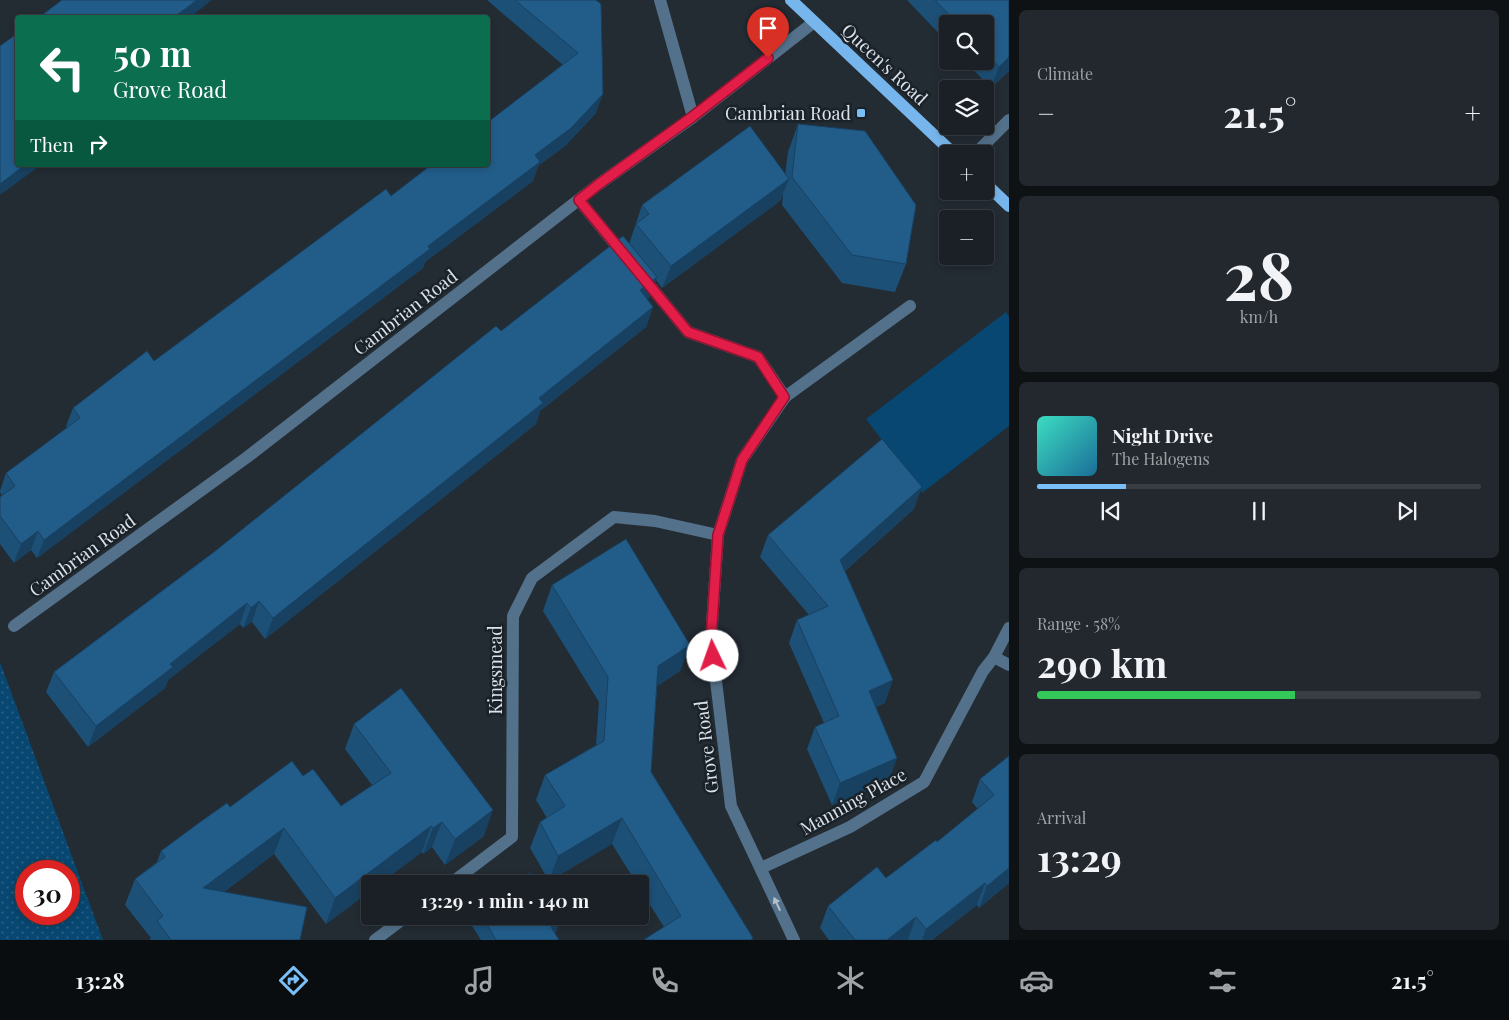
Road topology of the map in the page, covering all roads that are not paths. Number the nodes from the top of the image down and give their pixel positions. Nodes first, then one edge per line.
1 (660, 0) edge
2 (791, 0) edge
3 (814, 22) junction
4 (692, 117) junction
5 (1009, 120) edge
6 (944, 145) edge
7 (984, 145) edge
8 (994, 192) edge
9 (579, 200) junction
10 (1009, 206) edge
11 (910, 306) dead end
12 (784, 397) junction
13 (718, 535) junction
14 (14, 626) dead end
15 (1009, 628) edge
16 (994, 657) junction
17 (1009, 665) edge
18 (761, 868) junction
19 (462, 875) edge
20 (395, 925) edge
21 (375, 940) edge
22 (794, 940) edge

1 - 4 street
2 - 3 main road, Queen's Road
3 - 4 street, Cambrian Road
3 - 6 main road, Queen's Road
4 - 9 street, Cambrian Road
5 - 7 street
8 - 10 main road
9 - 12 street
9 - 14 street, Cambrian Road
11 - 12 street
12 - 13 street, Grove Road
13 - 18 street, Grove Road
13 - 19 street, Kingsmead
15 - 16 street, Manning Place
16 - 17 street
16 - 18 street, Manning Place
22 -> 18 street, Grove Road
20 - 21 street

